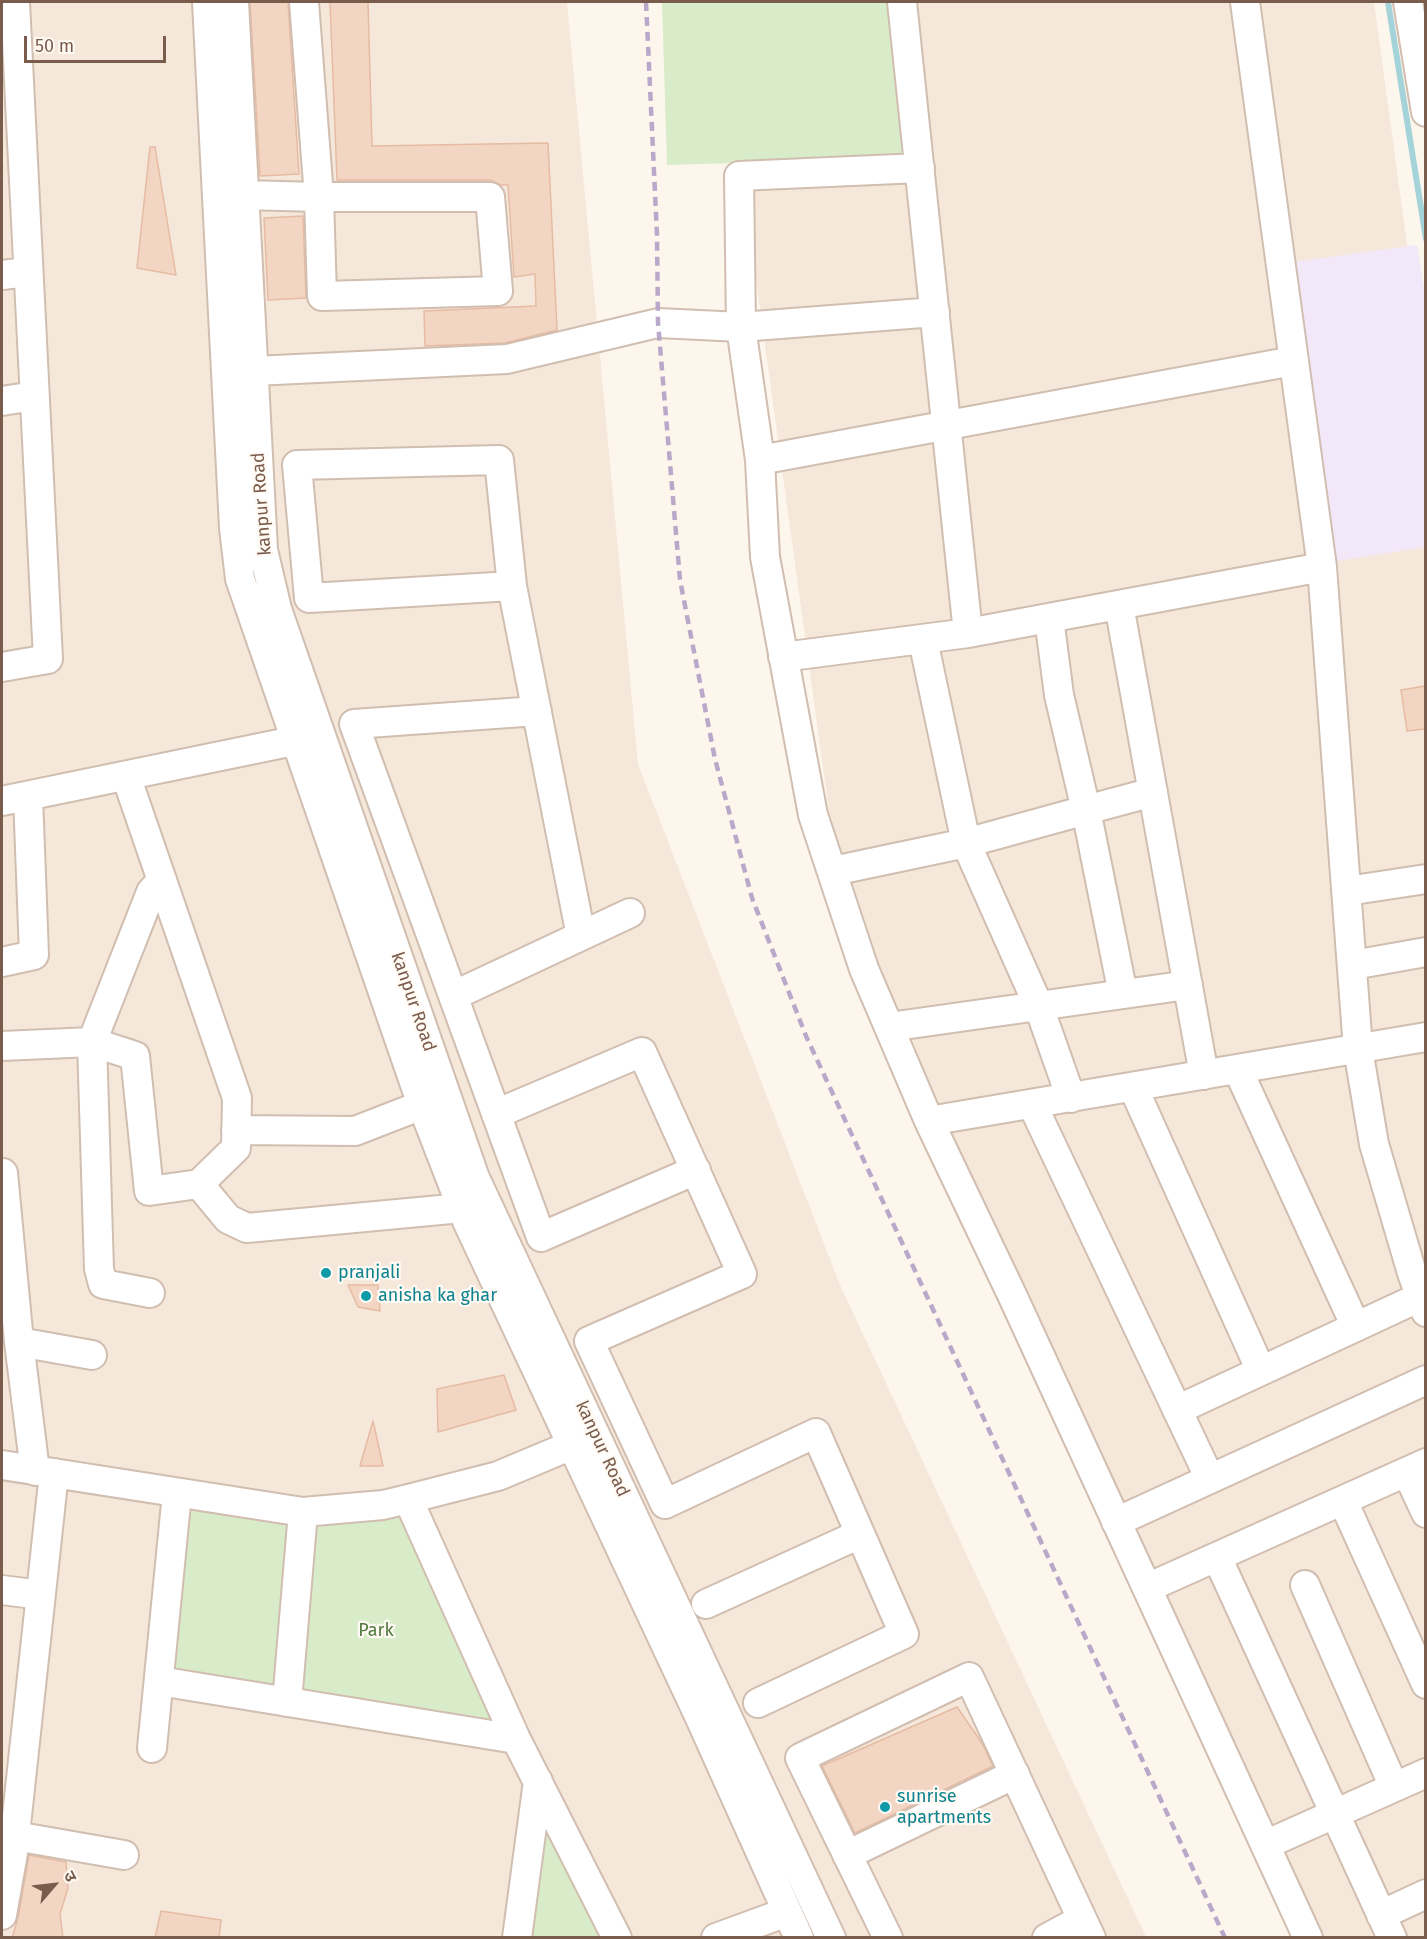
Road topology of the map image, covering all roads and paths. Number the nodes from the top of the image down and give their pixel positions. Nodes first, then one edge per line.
1 (15, 2) edge
2 (207, 2) edge
3 (234, 2) edge
4 (304, 2) edge
5 (902, 2) edge
6 (1245, 2) edge
7 (1408, 2) edge
8 (1425, 112) edge
9 (215, 151) junction
10 (243, 155) junction
11 (920, 168) junction
12 (243, 195) junction
13 (319, 197) junction
14 (15, 273) edge
15 (935, 312) junction
16 (741, 327) junction
17 (1293, 361) junction
18 (254, 371) junction
19 (34, 396) junction
20 (2, 401) edge
21 (946, 426) junction
22 (760, 460) junction
23 (1322, 567) junction
24 (512, 586) junction
25 (1119, 605) junction
26 (1049, 618) junction
27 (969, 633) junction
28 (923, 640) junction
29 (783, 657) junction
30 (2, 667) edge
31 (537, 711) junction
32 (308, 738) junction
33 (126, 776) junction
34 (1153, 792) junction
35 (15, 799) edge
36 (1086, 810) junction
37 (966, 843) junction
38 (402, 855) junction
39 (367, 867) junction
40 (833, 871) junction
41 (1425, 879) edge
42 (162, 880) junction
43 (1347, 891) junction
44 (630, 913) dead end
45 (581, 936) junction
46 (1425, 952) edge
47 (2, 962) edge
48 (1353, 965) junction
49 (1188, 985) junction
50 (1123, 994) junction
51 (453, 996) junction
52 (1040, 1006) junction
53 (889, 1027) junction
54 (1425, 1036) edge
55 (92, 1042) junction
56 (2, 1046) edge
57 (1358, 1049) junction
58 (1238, 1070) junction
59 (1204, 1075) junction
60 (1132, 1087) junction
61 (1071, 1098) junction
62 (1032, 1104) junction
63 (422, 1106) junction
64 (496, 1114) junction
65 (929, 1121) junction
66 (236, 1130) junction
67 (696, 1170) junction
68 (2, 1173) edge
69 (199, 1184) junction
70 (462, 1208) junction
71 (150, 1293) dead end
72 (1423, 1305) edge
73 (1356, 1327) junction
74 (19, 1342) junction
75 (543, 1353) junction
76 (92, 1355) dead end
77 (1262, 1371) junction
78 (1425, 1380) edge
79 (1177, 1410) junction
80 (586, 1454) junction
81 (2, 1465) edge
82 (1416, 1468) edge
83 (45, 1472) junction
84 (1209, 1479) junction
85 (177, 1492) junction
86 (408, 1499) junction
87 (1343, 1501) junction
88 (303, 1512) junction
89 (1425, 1513) edge
90 (1116, 1522) junction
91 (860, 1533) junction
92 (1217, 1557) junction
93 (1305, 1586) dead end
94 (1147, 1588) junction
95 (2, 1590) edge
96 (41, 1595) junction
97 (706, 1604) dead end
98 (159, 1681) junction
99 (1425, 1684) edge
100 (287, 1702) junction
101 (758, 1703) dead end
102 (516, 1739) junction
103 (152, 1748) dead end
104 (1425, 1773) edge
105 (1015, 1774) junction
106 (537, 1781) junction
107 (1394, 1787) junction
108 (1335, 1814) junction
109 (15, 1836) junction
110 (1265, 1845) junction
111 (124, 1855) dead end
112 (847, 1855) junction
113 (1425, 1894) edge
114 (787, 1912) junction
115 (2, 1915) edge
116 (1387, 1926) edge
117 (1087, 1928) edge
118 (517, 1938) edge
119 (617, 1938) edge
120 (716, 1938) edge
121 (799, 1938) edge
122 (831, 1938) edge
123 (888, 1938) edge
124 (1047, 1938) edge
125 (1308, 1938) edge

1 - 14 street
2 - 9 street
3 - 10 street, kanpur Road
4 - 13 street
5 - 11 street
6 - 17 street
7 - 8 street
9 - 10 street
9 - 32 street
10 - 12 street, kanpur Road
11 - 15 street
11 - 16 street
12 - 13 street
12 - 18 street, kanpur Road
13 - 13 street
14 - 19 street
15 - 16 street
15 - 21 street
16 - 18 street
16 - 22 street
17 - 21 street
17 - 23 street
18 - 32 street, kanpur Road
19 - 20 street
19 - 30 street
21 - 22 street
21 - 27 street
22 - 29 street
23 - 25 street
23 - 43 street
24 - 24 street
24 - 31 street
25 - 26 street
25 - 34 street
26 - 27 street
26 - 36 street
27 - 28 street
28 - 29 street
28 - 37 street
29 - 40 street
31 - 38 street
31 - 45 street
32 - 33 street
32 - 39 street, kanpur Road
32 - 63 street
33 - 35 street
33 - 42 street
34 - 36 street
34 - 49 street
35 - 47 street
36 - 37 street
36 - 50 street
37 - 40 street
37 - 52 street
38 - 39 street
38 - 51 street
39 - 75 street, kanpur Road
40 - 53 street
41 - 43 street
42 - 55 street
42 - 66 street
43 - 48 street
44 - 45 street
45 - 51 street
46 - 48 street
48 - 57 street
49 - 50 street
49 - 59 street
50 - 52 street
51 - 64 street
52 - 53 street
52 - 61 street
53 - 65 street
54 - 57 street
55 - 56 street
55 - 69 street
55 - 71 street
57 - 58 street
57 - 72 street
58 - 59 street
58 - 73 street
59 - 60 street
60 - 61 street
60 - 77 street
61 - 62 street
62 - 65 street
62 - 79 street
63 - 66 street
63 - 70 street
64 - 67 street
64 - 67 street
65 - 90 street
66 - 69 street
67 - 91 street
68 - 74 street
69 - 70 street
70 - 75 street
72 - 73 street
73 - 77 street
74 - 76 street
74 - 83 street
75 - 80 street
77 - 79 street
78 - 84 street
79 - 84 street
80 - 86 street
80 - 114 street
80 - 122 street, kanpur Road
81 - 83 street
82 - 87 street
82 - 89 street
83 - 85 street
83 - 96 street
84 - 90 street
85 - 88 street
85 - 98 street
86 - 88 street
86 - 102 street
87 - 92 street
87 - 99 street
88 - 100 street
90 - 94 street
91 - 97 street
91 - 101 street
92 - 94 street
92 - 108 street
93 - 107 street
94 - 110 street
95 - 96 street
96 - 109 street
98 - 100 street
98 - 103 street
100 - 102 street
102 - 106 street
104 - 107 street
105 - 112 street
105 - 112 street
105 - 117 street
106 - 118 street
106 - 119 street
107 - 108 street
108 - 110 street
108 - 116 street
109 - 111 street
109 - 115 street
110 - 125 street
112 - 123 street
113 - 116 street
114 - 120 street
114 - 121 street
117 - 124 street

